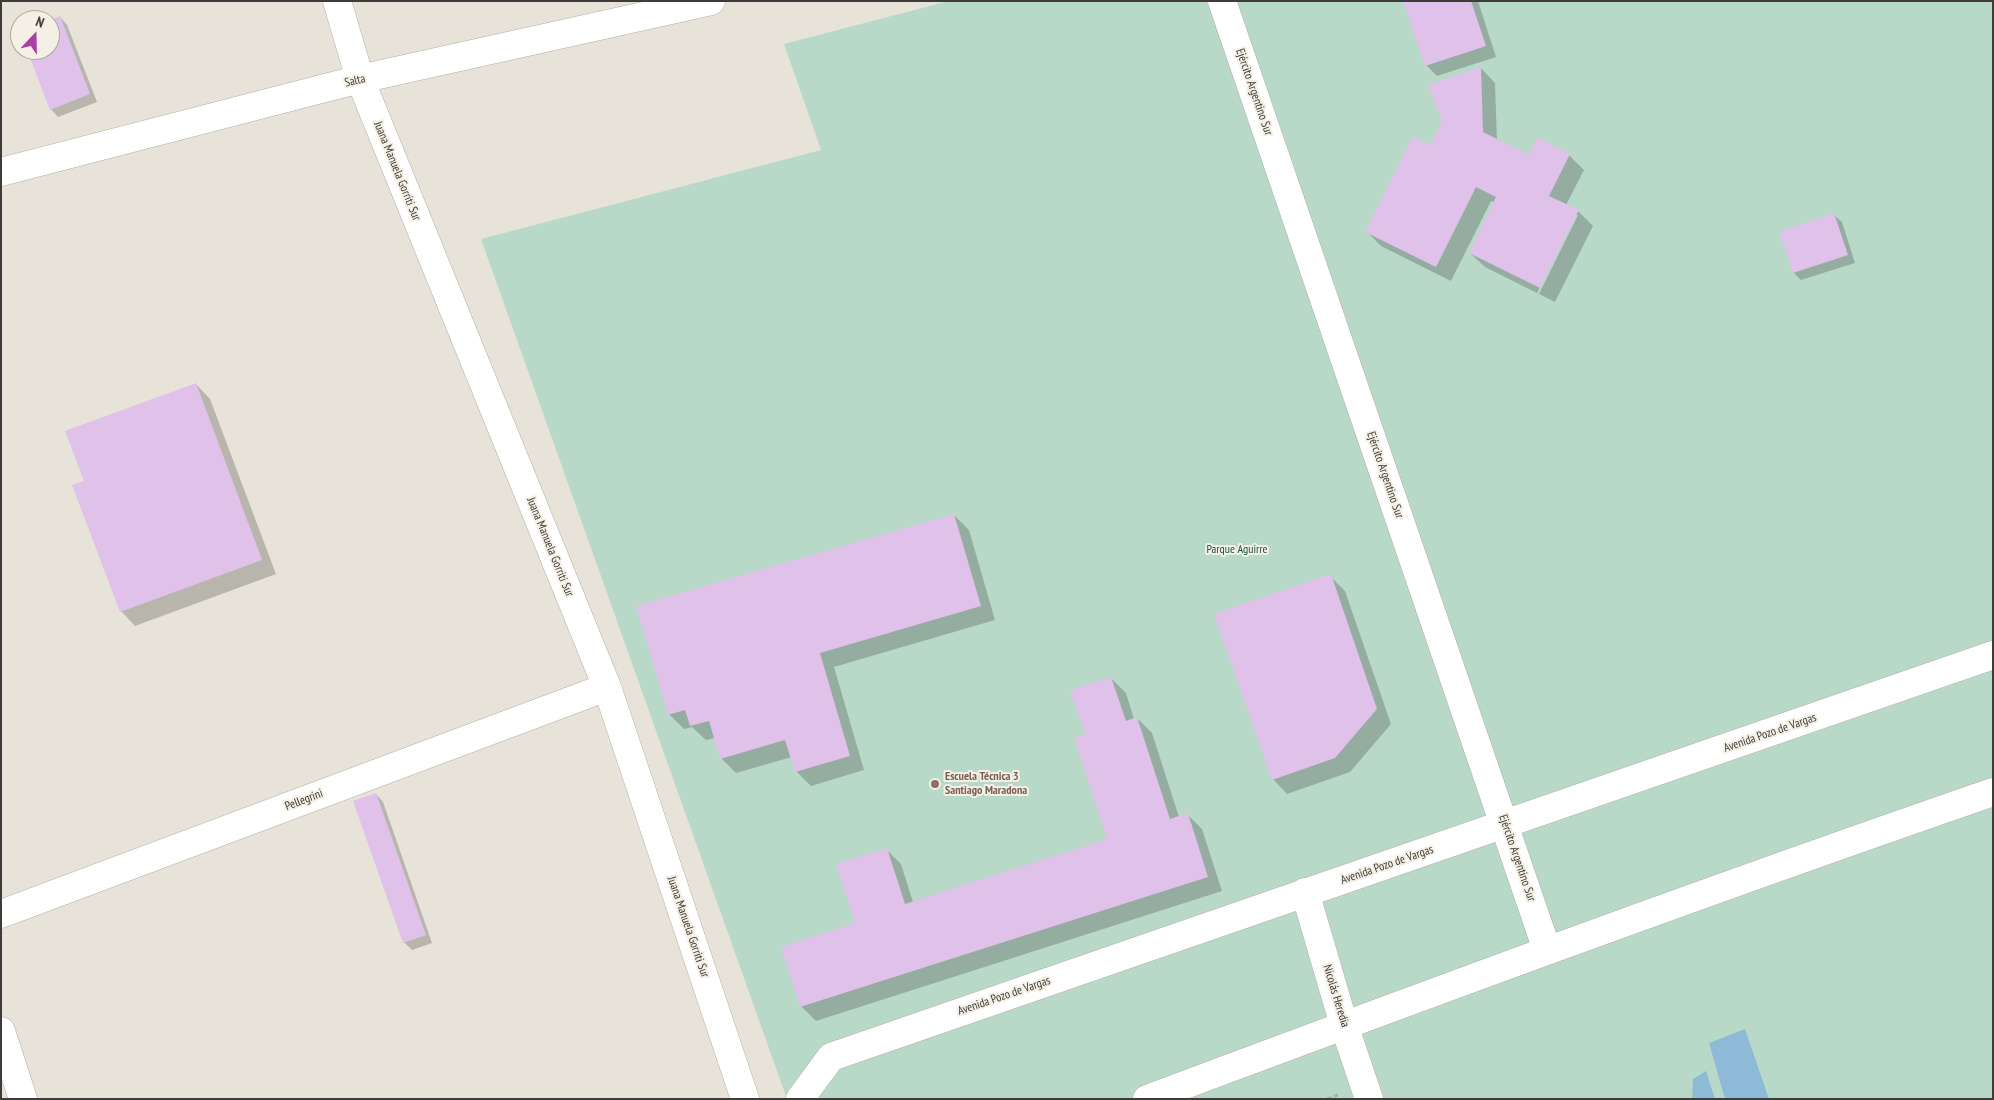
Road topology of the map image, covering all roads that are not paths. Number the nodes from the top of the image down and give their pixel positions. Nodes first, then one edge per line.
1 (337, 1) edge
2 (711, 1) edge
3 (1222, 1) edge
4 (360, 79) junction
5 (1, 172) edge
6 (1993, 656) edge
7 (607, 686) junction
8 (1993, 792) edge
9 (1506, 825) junction
10 (1305, 892) junction
11 (1, 914) edge
12 (1547, 950) junction
13 (1344, 1025) junction
14 (1, 1031) edge
15 (23, 1099) edge
16 (745, 1099) edge
17 (800, 1099) edge
18 (1147, 1099) edge
19 (1370, 1099) edge

1 - 4 street, Juana Manuela Gorriti Sur
2 - 4 street, Salta
3 - 9 street, Ejército Argentino Sur
4 - 5 street, Salta
4 - 7 street, Juana Manuela Gorriti Sur
6 - 9 street, Avenida Pozo de Vargas
7 - 11 street, Pellegrini
7 - 16 street, Juana Manuela Gorriti Sur
8 - 12 street
9 - 10 street, Avenida Pozo de Vargas
9 - 12 street, Ejército Argentino Sur
10 - 13 street, Nicolás Heredia
10 - 17 street, Avenida Pozo de Vargas
12 - 13 street
13 - 18 street
13 - 19 street, Nicolás Heredia
14 - 15 street

